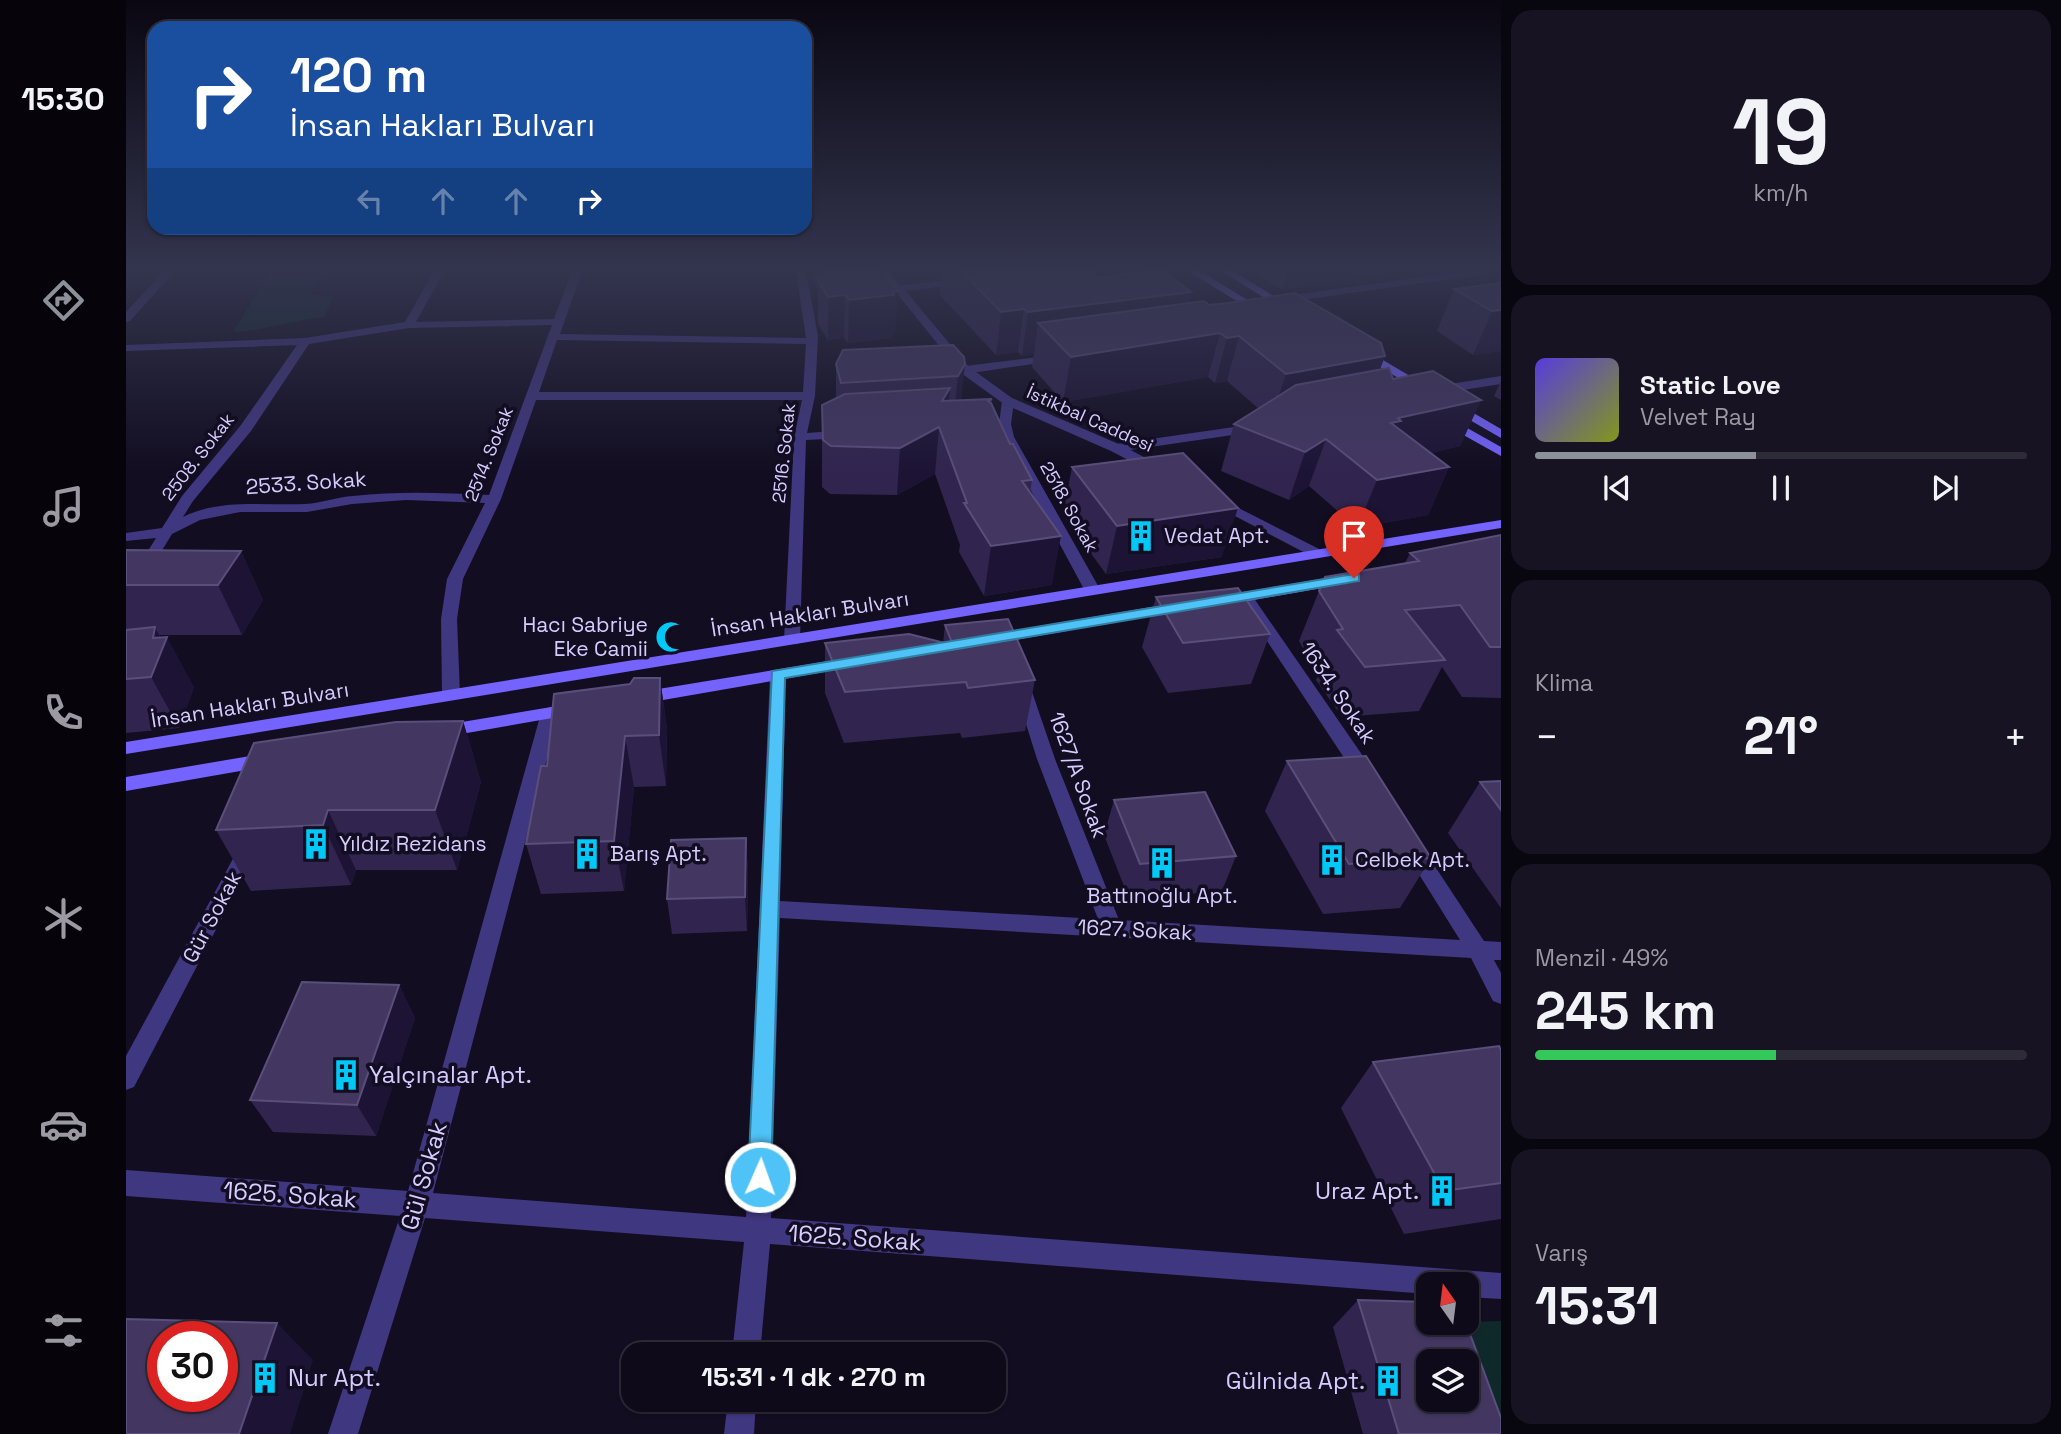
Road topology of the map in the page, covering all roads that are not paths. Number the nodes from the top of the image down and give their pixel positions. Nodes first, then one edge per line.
1 (554, 337) edge
2 (325, 338) edge
3 (613, 338) edge
4 (811, 338) edge
5 (938, 338) edge
6 (305, 341) junction
7 (811, 341) junction
8 (1353, 346) edge
9 (126, 348) edge
10 (1064, 357) edge
11 (965, 370) junction
12 (1501, 380) edge
13 (1430, 391) junction
14 (533, 396) junction
15 (809, 396) junction
16 (1008, 401) junction
17 (1433, 412) edge
18 (1272, 425) edge
19 (1501, 433) edge
20 (855, 434) edge
21 (800, 438) junction
22 (1116, 448) junction
23 (1501, 452) edge
24 (1175, 479) edge
25 (1210, 497) edge
26 (494, 499) junction
27 (1501, 524) edge
28 (166, 532) junction
29 (126, 537) edge
30 (1318, 554) junction
31 (1368, 576) edge
32 (1093, 591) junction
33 (1246, 597) junction
34 (126, 598) edge
35 (1005, 637) junction
36 (792, 640) junction
37 (978, 641) edge
38 (858, 661) edge
39 (778, 675) junction
40 (451, 695) junction
41 (617, 702) edge
42 (590, 706) edge
43 (550, 713) junction
44 (427, 733) edge
45 (126, 748) edge
46 (284, 757) edge
47 (126, 784) edge
48 (1380, 798) edge
49 (256, 832) edge
50 (1403, 833) edge
51 (770, 909) junction
52 (1112, 929) junction
53 (1478, 950) junction
54 (1501, 951) edge
55 (1501, 994) edge
56 (126, 1079) edge
57 (126, 1184) edge
58 (417, 1204) junction
59 (758, 1231) junction
60 (1501, 1286) edge
61 (747, 1342) edge
62 (741, 1412) edge
63 (343, 1434) edge
64 (739, 1434) edge

1 - 14 street, 2514. Sokak
2 - 6 street
3 - 7 street
4 - 7 street, 2516. Sokak
5 - 11 street, İstikbal Caddesi
6 - 9 street
6 - 28 street, 2508. Sokak
7 - 15 street, 2516. Sokak
8 - 13 main road
10 - 11 street
11 - 16 street, İstikbal Caddesi
12 - 13 street
13 - 19 main road
14 - 15 street
14 - 26 street, 2514. Sokak
15 - 21 street, 2516. Sokak
16 - 22 street, İstikbal Caddesi
16 - 32 street, 2518. Sokak
17 - 23 main road
18 - 22 street
20 - 21 street
21 - 36 street, 2516. Sokak
22 - 24 street, İstikbal Caddesi
25 - 30 street
26 - 28 street, 2533. Sokak
26 - 40 street, 2514. Sokak
27 - 30 main road, İnsan Hakları Bulvarı
28 - 29 street, 2533. Sokak
28 - 34 street, 2508. Sokak
30 - 32 main road, İnsan Hakları Bulvarı
31 - 33 main road
32 - 36 main road, İnsan Hakları Bulvarı
33 - 35 main road
33 - 48 street, 1634. Sokak
35 - 37 main road
35 - 52 street, 1627/A Sokak
36 - 40 main road, İnsan Hakları Bulvarı
38 - 39 main road
39 - 41 main road
39 - 51 street
40 - 45 main road, İnsan Hakları Bulvarı
42 - 43 main road
43 - 44 main road
43 - 58 street, Gül Sokak
46 - 47 main road
49 - 56 street, Gür Sokak
50 - 53 street
51 - 52 street, 1627. Sokak
51 - 59 street
52 - 53 street, 1627. Sokak
53 - 54 street, 1627. Sokak
53 - 55 street
57 - 58 street, 1625. Sokak
58 - 59 street, 1625. Sokak
58 - 63 street, Gül Sokak
59 - 60 street, 1625. Sokak
59 - 61 street
62 - 64 street

